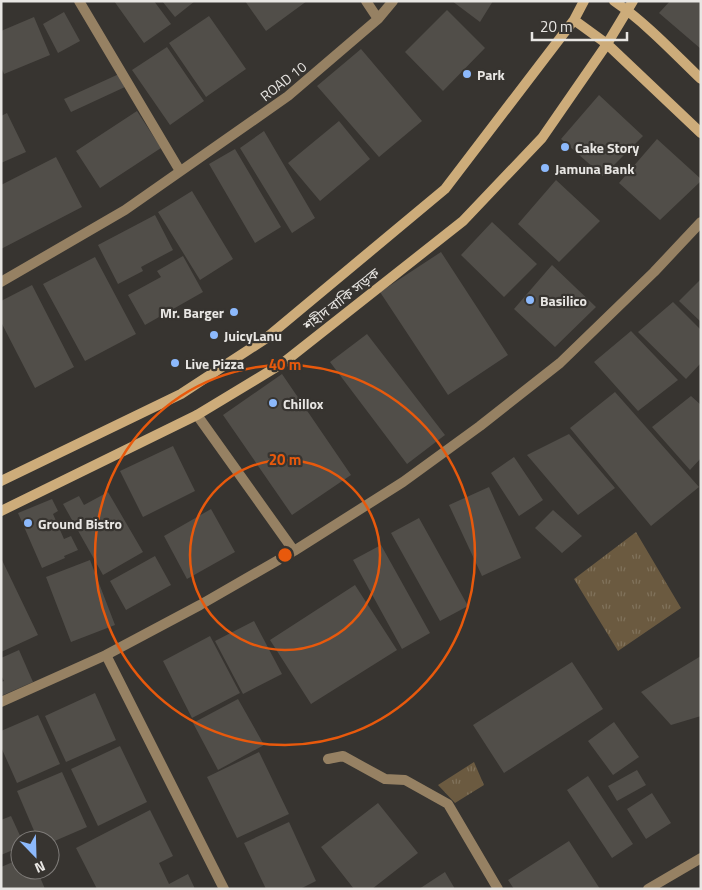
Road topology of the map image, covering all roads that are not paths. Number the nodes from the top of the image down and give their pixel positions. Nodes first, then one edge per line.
1 (79, 1) edge
2 (366, 1) edge
3 (393, 1) edge
4 (584, 1) edge
5 (614, 1) edge
6 (633, 1) edge
7 (628, 11) junction
8 (378, 19) junction
9 (574, 20) junction
10 (607, 44) junction
11 (701, 79) edge
12 (701, 133) edge
13 (180, 171) junction
14 (701, 222) edge
15 (1, 282) edge
16 (197, 415) junction
17 (1, 481) edge
18 (1, 511) edge
19 (294, 550) junction
20 (106, 655) junction
21 (1, 702) edge
22 (328, 759) dead end
23 (701, 858) edge
24 (224, 889) edge
25 (498, 889) edge
26 (648, 889) edge

1 - 13 street
2 - 8 street
3 - 8 street, ROAD 10
4 - 9 street, শহীদ বাকি সড়ক
5 - 7 street
6 - 7 street, শহীদ বাকি সড়ক
7 - 10 street, শহীদ বাকি সড়ক
7 - 11 street
8 - 13 street, ROAD 10
9 - 10 street
9 - 17 street, শহীদ বাকি সড়ক
10 - 12 street
10 - 16 street, শহীদ বাকি সড়ক
13 - 15 street, ROAD 10
14 - 19 street
16 - 18 street, শহীদ বাকি সড়ক
16 - 19 street
19 - 20 street
20 - 21 street
20 - 24 street
22 - 25 street
23 - 26 street

